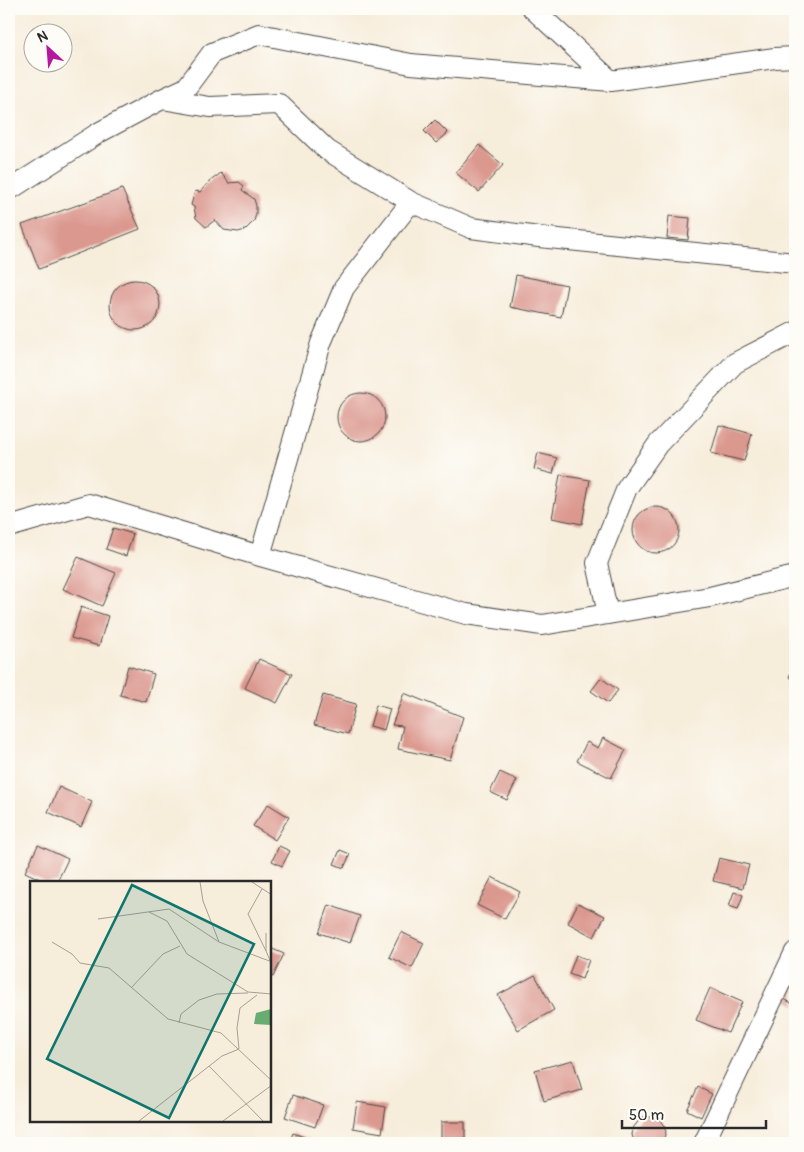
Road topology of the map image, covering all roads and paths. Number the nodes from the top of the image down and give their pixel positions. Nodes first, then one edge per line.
1 (533, 9) edge
2 (795, 57) edge
3 (612, 81) junction
4 (162, 99) junction
5 (9, 190) edge
6 (411, 202) junction
7 (795, 264) edge
8 (795, 332) edge
9 (9, 527) edge
10 (260, 556) junction
11 (795, 576) edge
12 (608, 614) junction
13 (795, 952) edge
14 (704, 1143) edge

1 - 3 street
2 - 3 street
3 - 4 street
4 - 5 street
4 - 6 street
6 - 7 street
6 - 10 street
8 - 12 street
9 - 10 street
10 - 12 street
11 - 12 street
13 - 14 street

